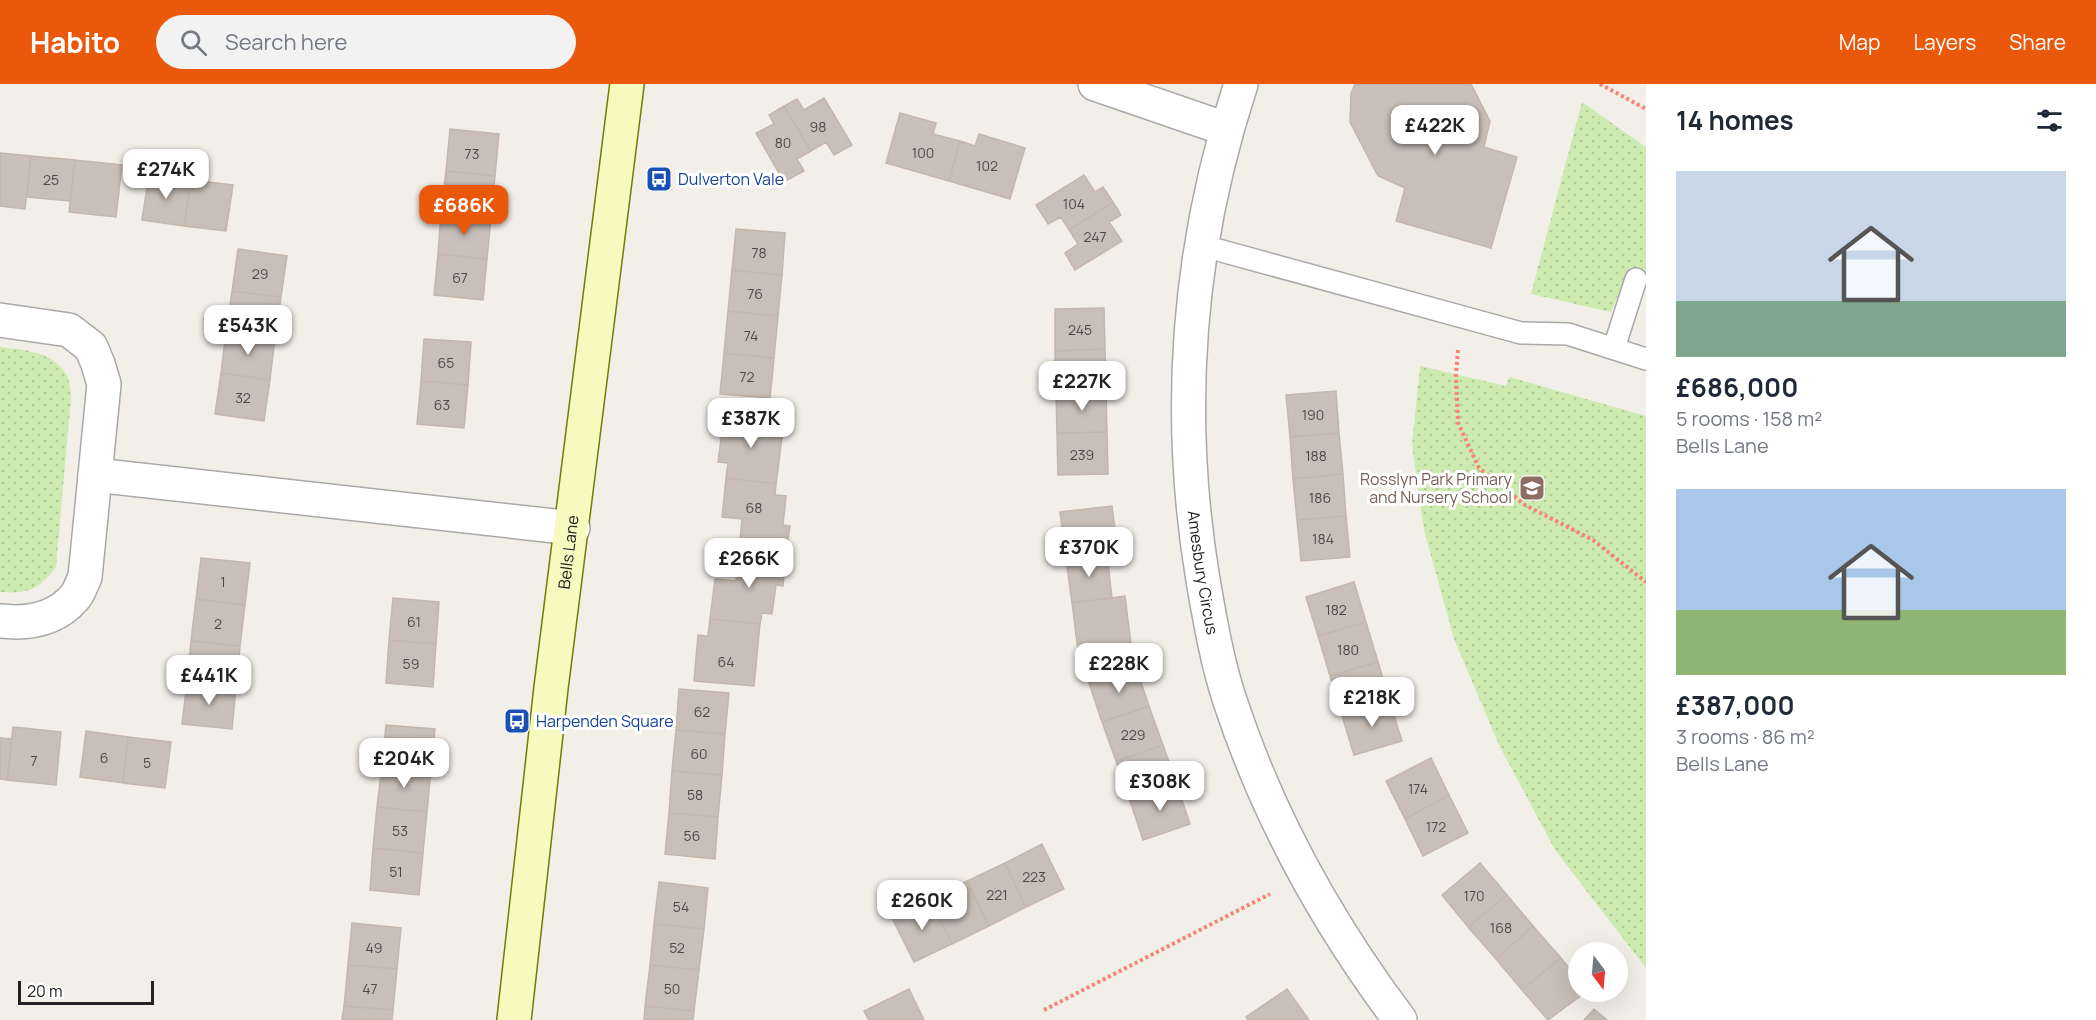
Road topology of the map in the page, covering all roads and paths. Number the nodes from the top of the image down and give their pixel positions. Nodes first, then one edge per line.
1 (627, 84) edge
2 (1095, 84) edge
3 (1241, 84) edge
4 (1600, 84) edge
5 (1646, 109) edge
6 (1226, 129) junction
7 (1200, 245) junction
8 (1636, 279) dead end
9 (1462, 316) junction
10 (0, 320) edge
11 (1614, 348) junction
12 (1646, 359) edge
13 (95, 475) junction
14 (573, 528) junction
15 (1646, 582) edge
16 (0, 621) edge
17 (1305, 876) junction
18 (1044, 1010) dead end
19 (514, 1020) edge
20 (1400, 1020) edge

1 - 14 main road, Bells Lane
2 - 6 street
3 - 6 street, Amesbury Circus
4 - 5 path
6 - 7 street, Amesbury Circus
7 - 9 lane
7 - 17 street, Amesbury Circus
8 - 11 lane
9 - 11 lane
9 - 15 path
10 - 13 street
11 - 12 lane
13 - 14 street
13 - 16 street
14 - 19 main road, Bells Lane
17 - 18 path
17 - 20 street, Amesbury Circus

